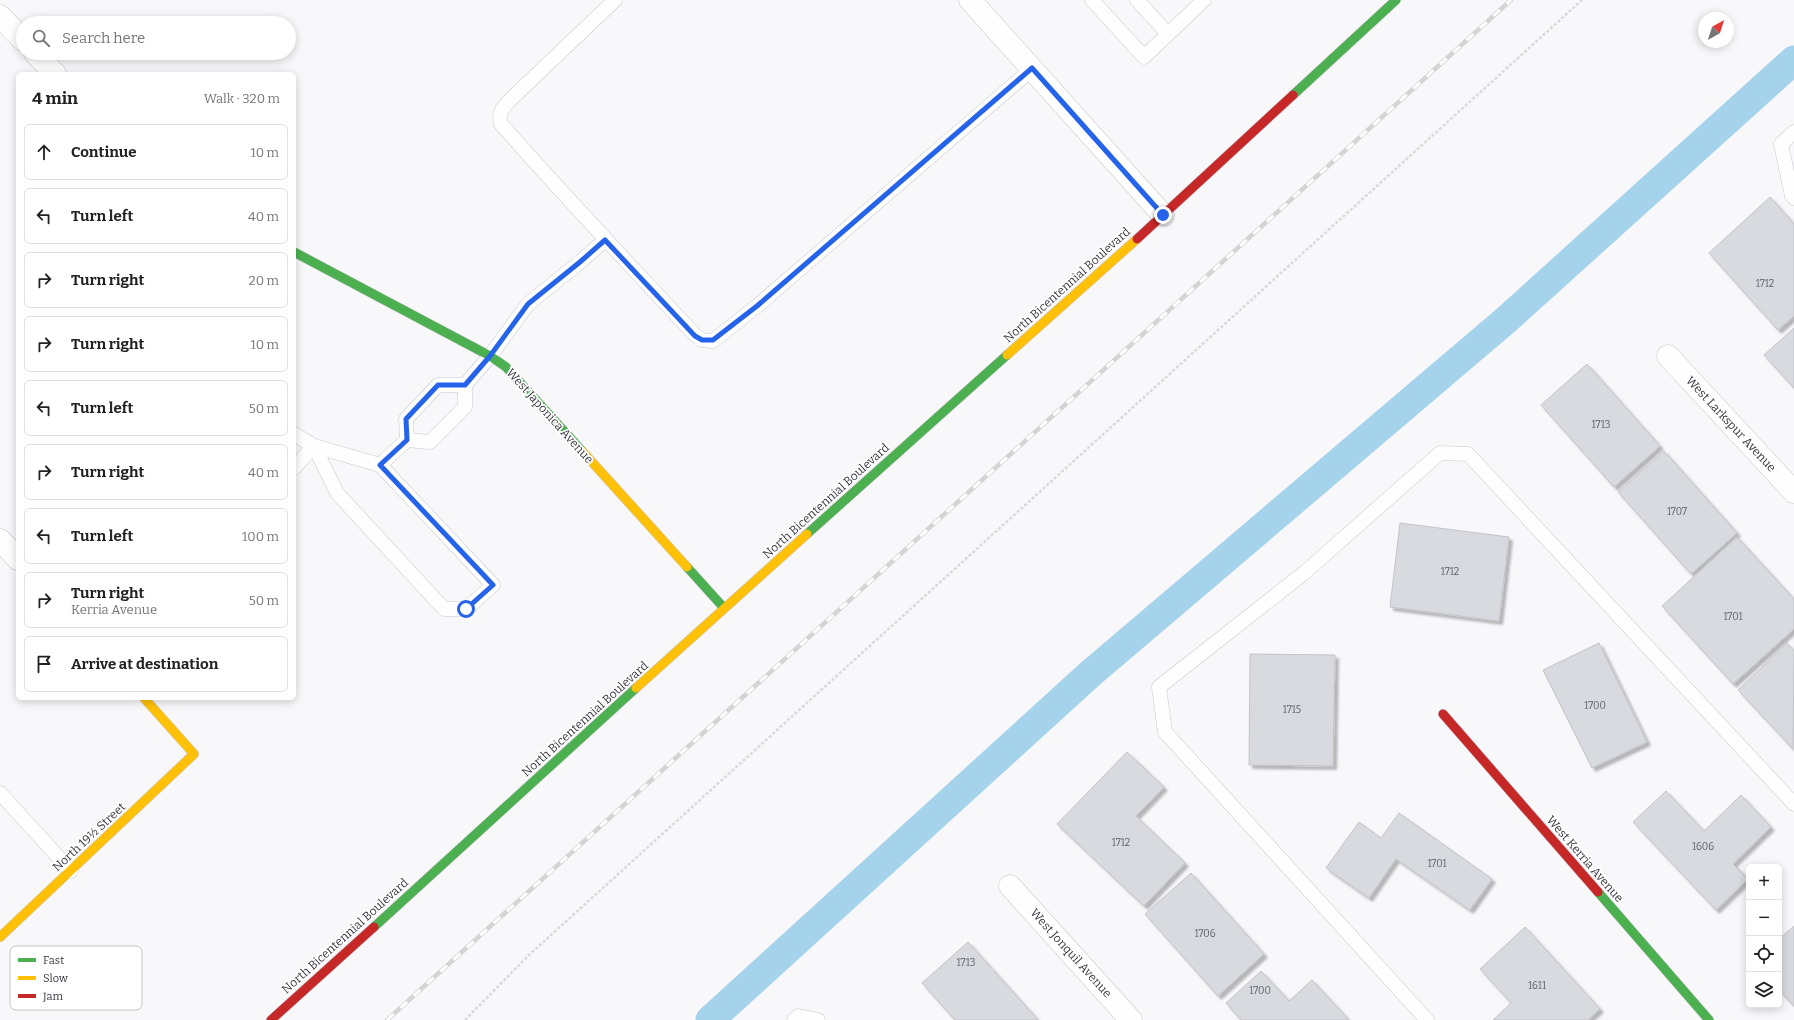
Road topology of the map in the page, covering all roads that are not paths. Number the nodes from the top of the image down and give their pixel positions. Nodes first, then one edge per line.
1 (615, 0) edge
2 (970, 0) edge
3 (1092, 0) edge
4 (1137, 0) edge
5 (1204, 0) edge
6 (1396, 0) edge
7 (0, 16) edge
8 (16, 33) edge
9 (1168, 34) junction
10 (42, 60) edge
11 (1032, 68) junction
12 (53, 72) edge
13 (1794, 132) edge
14 (1794, 198) edge
15 (1163, 215) junction
16 (605, 240) junction
17 (296, 253) edge
18 (490, 356) junction
19 (1668, 356) dead end
20 (465, 385) junction
21 (296, 435) edge
22 (407, 440) junction
23 (314, 446) junction
24 (380, 465) junction
25 (296, 466) edge
26 (1794, 492) edge
27 (0, 540) edge
28 (16, 557) edge
29 (724, 608) junction
30 (146, 700) edge
31 (1443, 714) dead end
32 (0, 793) edge
33 (1794, 804) edge
34 (71, 871) junction
35 (1010, 886) dead end
36 (0, 937) edge
37 (271, 1020) edge
38 (794, 1020) edge
39 (818, 1020) edge
40 (1131, 1020) edge
41 (1427, 1020) edge
42 (1709, 1020) edge

1 - 16 lane
2 - 11 street
3 - 9 lane
4 - 9 lane
5 - 9 lane
6 - 15 main road, North Bicentennial Boulevard
7 - 8 street
10 - 12 street
11 - 15 street
11 - 16 lane
13 - 14 lane
15 - 29 main road, North Bicentennial Boulevard
16 - 18 lane
17 - 18 main road, West Japonica Avenue
18 - 20 lane
18 - 29 main road, West Japonica Avenue
19 - 26 street, West Larkspur Avenue
20 - 22 lane
20 - 22 lane
21 - 23 lane
22 - 24 lane
23 - 24 lane
23 - 24 lane
23 - 25 lane
27 - 28 street
29 - 37 main road, North Bicentennial Boulevard
30 - 34 main road, North 19½ Street
31 - 42 main road, West Kerria Avenue
32 - 34 lane
33 - 41 lane
34 - 36 main road, North 19½ Street
35 - 40 street, West Jonquil Avenue
38 - 39 lane

